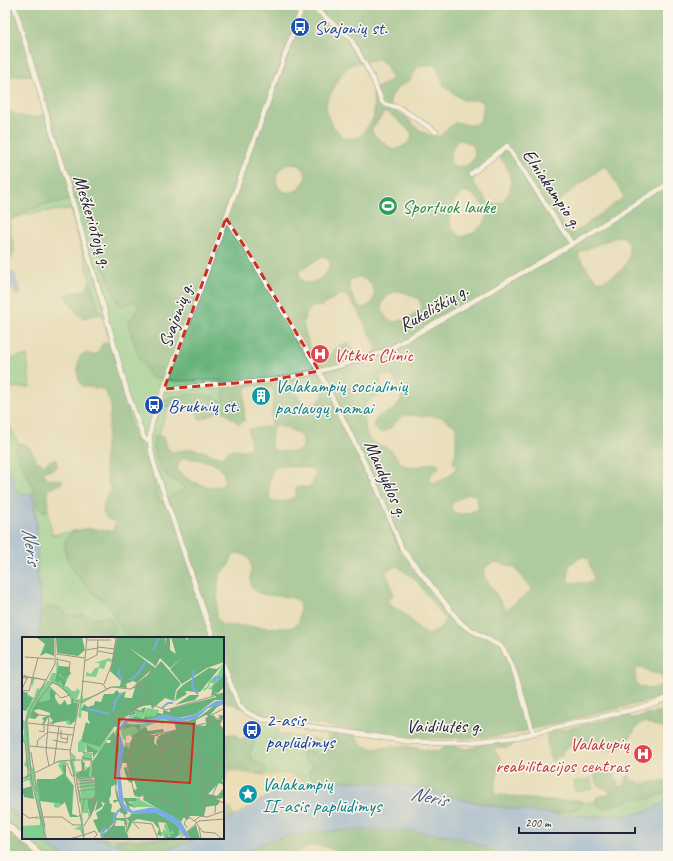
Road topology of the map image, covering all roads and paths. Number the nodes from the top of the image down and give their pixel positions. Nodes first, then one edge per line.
1 (14, 5) edge
2 (303, 5) edge
3 (311, 5) edge
4 (436, 132) dead end
5 (471, 174) dead end
6 (668, 184) edge
7 (226, 218) junction
8 (572, 244) junction
9 (319, 371) junction
10 (164, 389) junction
11 (150, 440) junction
12 (213, 637) edge
13 (224, 667) edge
14 (668, 698) edge
15 (533, 734) junction
16 (5, 823) edge
17 (22, 838) edge
18 (23, 839) edge
19 (42, 856) edge

1 - 11 street, Meškeriotojų g.
2 - 7 street, Svajonių g.
3 - 4 street
5 - 8 street, Elniakampio g.
6 - 8 street, Rukeliškių g.
7 - 9 street, Maudyklos g.
7 - 10 street, Svajonių g.
8 - 9 street, Rukeliškių g.
9 - 10 street, Rukeliškių g.
9 - 15 street, Maudyklos g.
10 - 11 street, Svajonių g.
11 - 12 street, Svajonių g.
13 - 15 street, Vaidilutės g.
14 - 15 street, Vaidilutės g.
16 - 17 main road
18 - 19 main road

